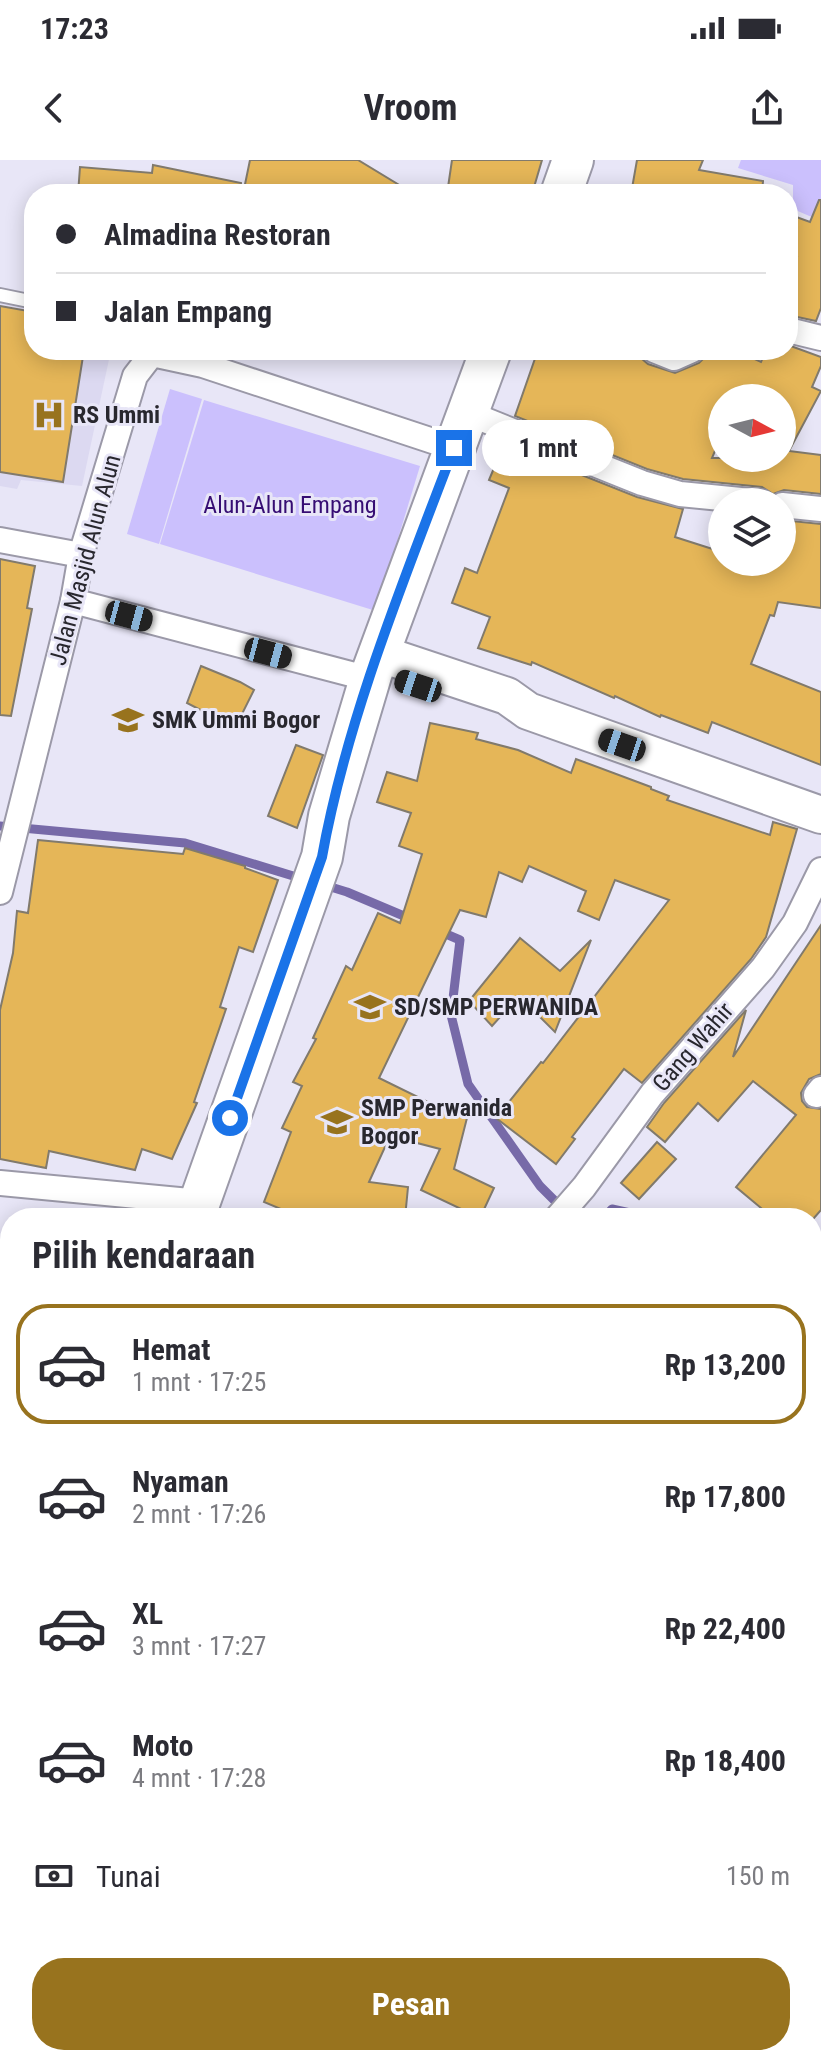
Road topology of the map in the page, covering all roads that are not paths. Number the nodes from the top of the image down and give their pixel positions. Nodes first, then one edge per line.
1 (573, 160) edge
2 (565, 184) edge
3 (0, 295) edge
4 (24, 300) edge
5 (798, 332) edge
6 (821, 338) edge
7 (146, 360) edge
8 (183, 360) edge
9 (488, 360) edge
10 (503, 360) edge
11 (468, 439) junction
12 (708, 497) edge
13 (796, 506) edge
14 (821, 509) edge
15 (0, 540) edge
16 (81, 555) junction
17 (73, 601) junction
18 (381, 668) junction
19 (821, 815) edge
20 (821, 870) edge
21 (0, 892) edge
22 (0, 1183) edge
23 (182, 1208) edge
24 (198, 1208) edge
25 (566, 1208) edge

1 - 2 main road
3 - 4 lane
5 - 6 street
7 - 16 street, Jalan Masjid Alun Alun
8 - 11 street, Jalan Masjid Alun Alun
9 - 11 main road
10 - 11 main road
11 - 12 street, Jalan Masjid Alun Alun
11 - 18 main road
13 - 14 street
15 - 16 street
16 - 17 street, Jalan Masjid Alun Alun
17 - 18 street
17 - 21 street, Jalan Masjid Alun Alun
18 - 19 main road
18 - 24 main road
20 - 25 street, Gang Wahir
22 - 23 street

